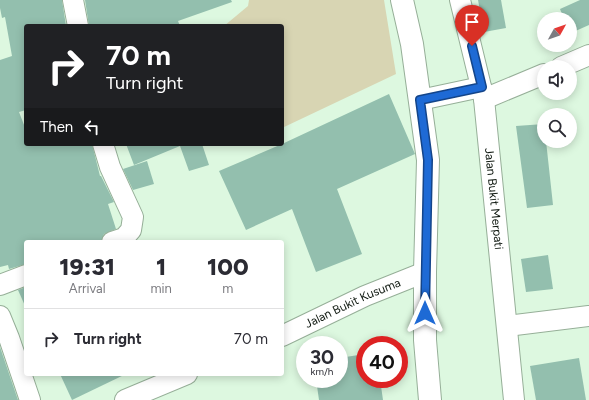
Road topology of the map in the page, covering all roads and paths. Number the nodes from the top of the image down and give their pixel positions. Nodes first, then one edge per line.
1 (74, 0) edge
2 (402, 0) edge
3 (460, 0) edge
4 (78, 24) edge
5 (589, 55) edge
6 (577, 60) edge
7 (537, 76) edge
8 (483, 93) junction
9 (420, 100) junction
10 (104, 146) edge
11 (118, 240) edge
12 (424, 272) junction
13 (24, 276) edge
14 (0, 285) edge
15 (0, 316) edge
16 (589, 316) edge
17 (507, 326) junction
18 (284, 335) edge
19 (182, 376) edge
20 (30, 400) edge
21 (125, 400) edge
22 (430, 400) edge
23 (514, 400) edge

1 - 4 street
2 - 9 street
3 - 8 street, Jalan Bukit Merpati
5 - 6 street
7 - 8 street
8 - 9 street
8 - 17 street, Jalan Bukit Merpati
9 - 12 street
10 - 11 street
12 - 18 street, Jalan Bukit Kusuma
12 - 22 street
13 - 14 street
15 - 20 street
16 - 17 street
17 - 23 street, Jalan Bukit Merpati
19 - 21 street

